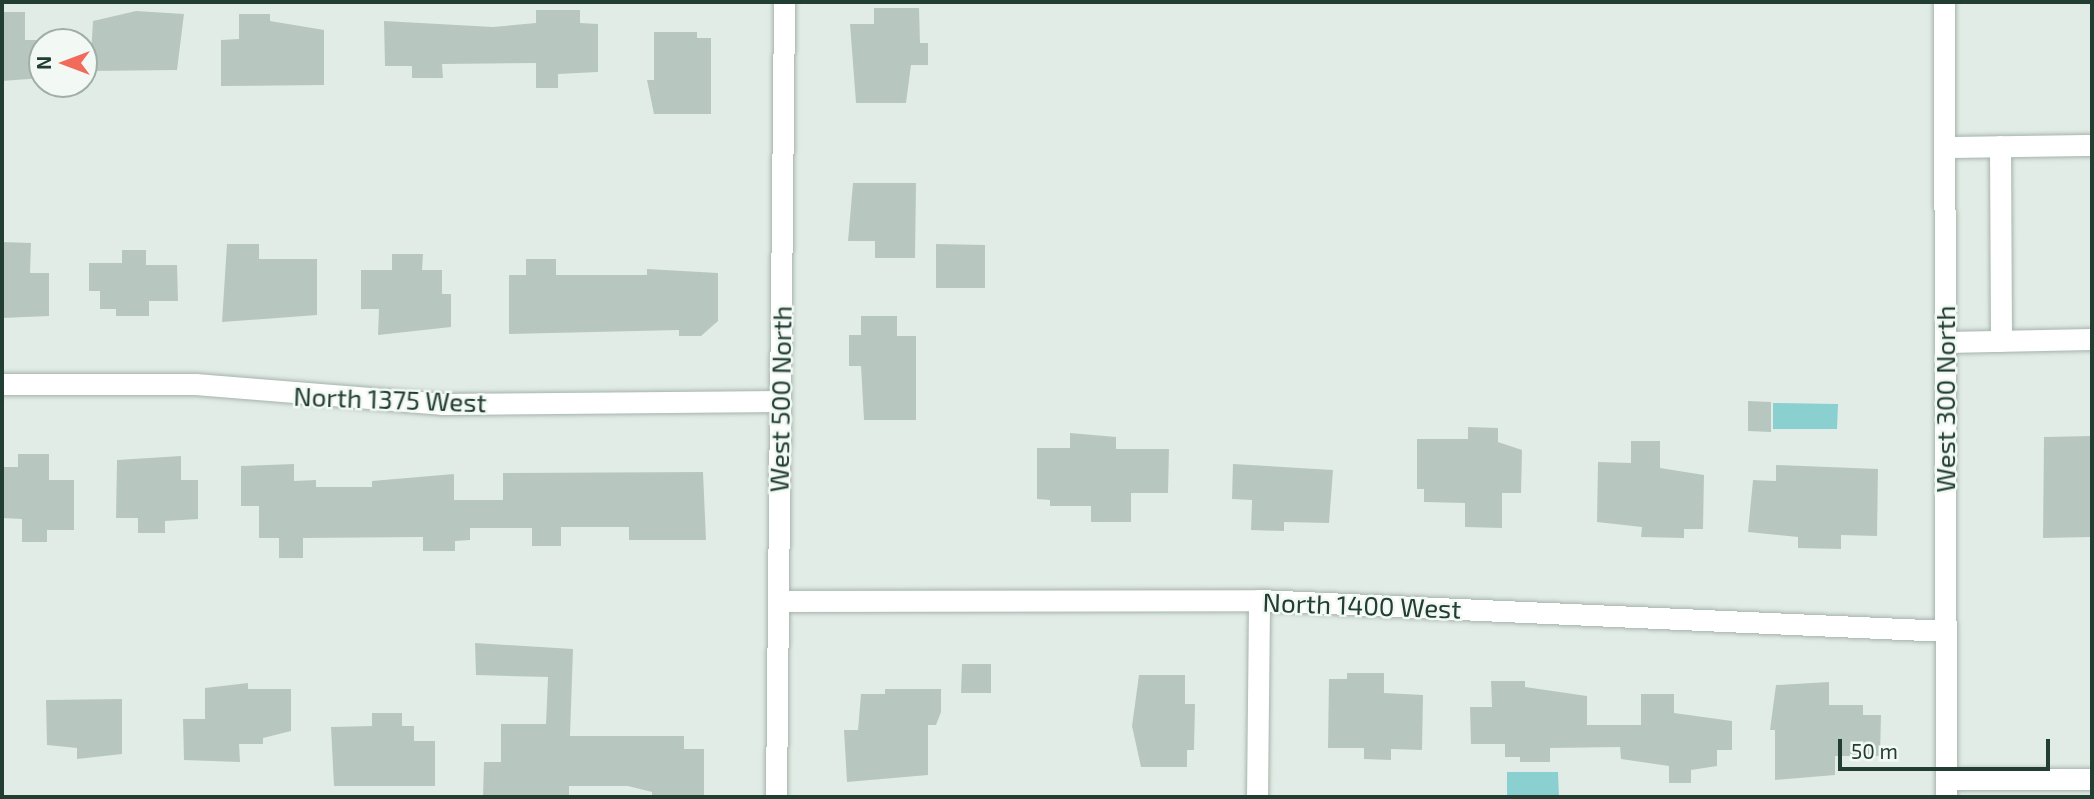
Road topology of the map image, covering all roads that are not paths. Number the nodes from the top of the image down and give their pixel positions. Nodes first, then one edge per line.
1 (784, 2) edge
2 (1944, 2) edge
3 (2092, 145) edge
4 (2000, 146) junction
5 (1945, 147) junction
6 (2092, 339) edge
7 (2001, 341) junction
8 (1945, 342) junction
9 (2, 384) edge
10 (780, 401) junction
11 (1259, 600) junction
12 (778, 601) junction
13 (1945, 631) junction
14 (2092, 779) edge
15 (1946, 788) edge
16 (776, 797) edge
17 (1257, 797) edge

1 - 10 street, West 500 North
2 - 5 street, West 300 North
3 - 4 street
4 - 5 street
4 - 7 street
5 - 8 street, West 300 North
6 - 7 street
7 - 8 street
8 - 13 street, West 300 North
9 - 10 street, North 1375 West
10 - 12 street, West 500 North
11 - 12 street, North 1400 West
11 - 13 street, North 1400 West
11 - 17 street
12 - 16 street, West 500 North
13 - 15 street, West 300 North
14 - 15 street

